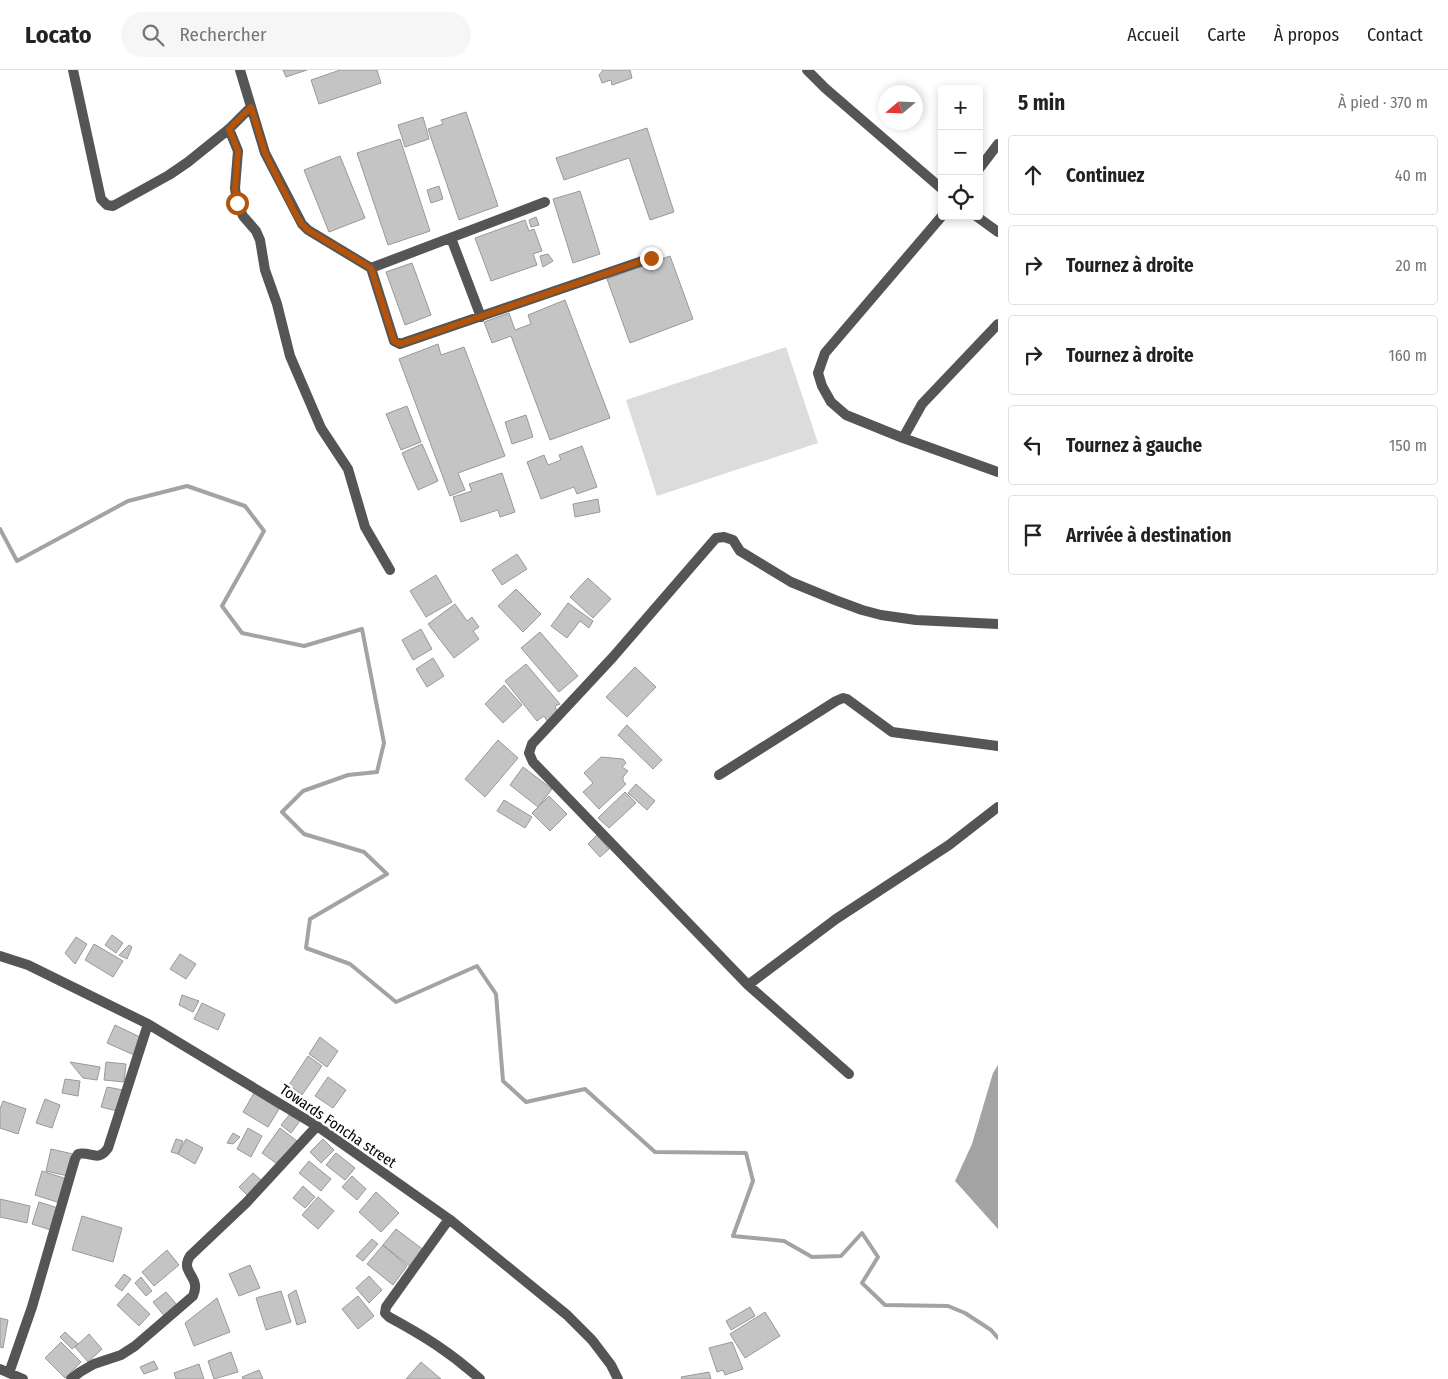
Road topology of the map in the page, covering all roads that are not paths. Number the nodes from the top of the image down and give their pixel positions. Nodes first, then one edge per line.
1 (73, 70) edge
2 (240, 70) edge
3 (807, 70) edge
4 (251, 107) junction
5 (229, 129) junction
6 (998, 144) edge
7 (983, 164) edge
8 (938, 187) edge
9 (545, 202) dead end
10 (939, 220) edge
11 (982, 220) edge
12 (998, 232) edge
13 (451, 238) junction
14 (651, 258) dead end
15 (371, 268) junction
16 (481, 317) junction
17 (998, 324) edge
18 (903, 438) junction
19 (998, 472) edge
20 (390, 570) dead end
21 (998, 624) edge
22 (998, 746) edge
23 (719, 775) dead end
24 (998, 807) edge
25 (0, 956) edge
26 (748, 985) junction
27 (148, 1024) junction
28 (849, 1074) dead end
29 (317, 1126) junction
30 (449, 1219) junction
31 (4, 1371) edge
32 (23, 1379) edge
33 (71, 1379) edge
34 (480, 1379) edge
35 (618, 1379) edge

1 - 5 street
2 - 4 street
3 - 8 street
4 - 5 street
4 - 15 street
5 - 20 street
6 - 7 street
9 - 13 street
10 - 18 street
11 - 12 street
13 - 15 street
13 - 16 street
14 - 16 street
15 - 16 street
17 - 18 street
18 - 19 street
21 - 26 street
22 - 23 street
24 - 26 street
25 - 27 street, Towards Foncha street
26 - 28 street
27 - 29 street, Towards Foncha street
27 - 31 street
29 - 30 street, Towards Foncha street
29 - 33 street
30 - 34 street
30 - 35 street, Towards Foncha street
31 - 32 street

